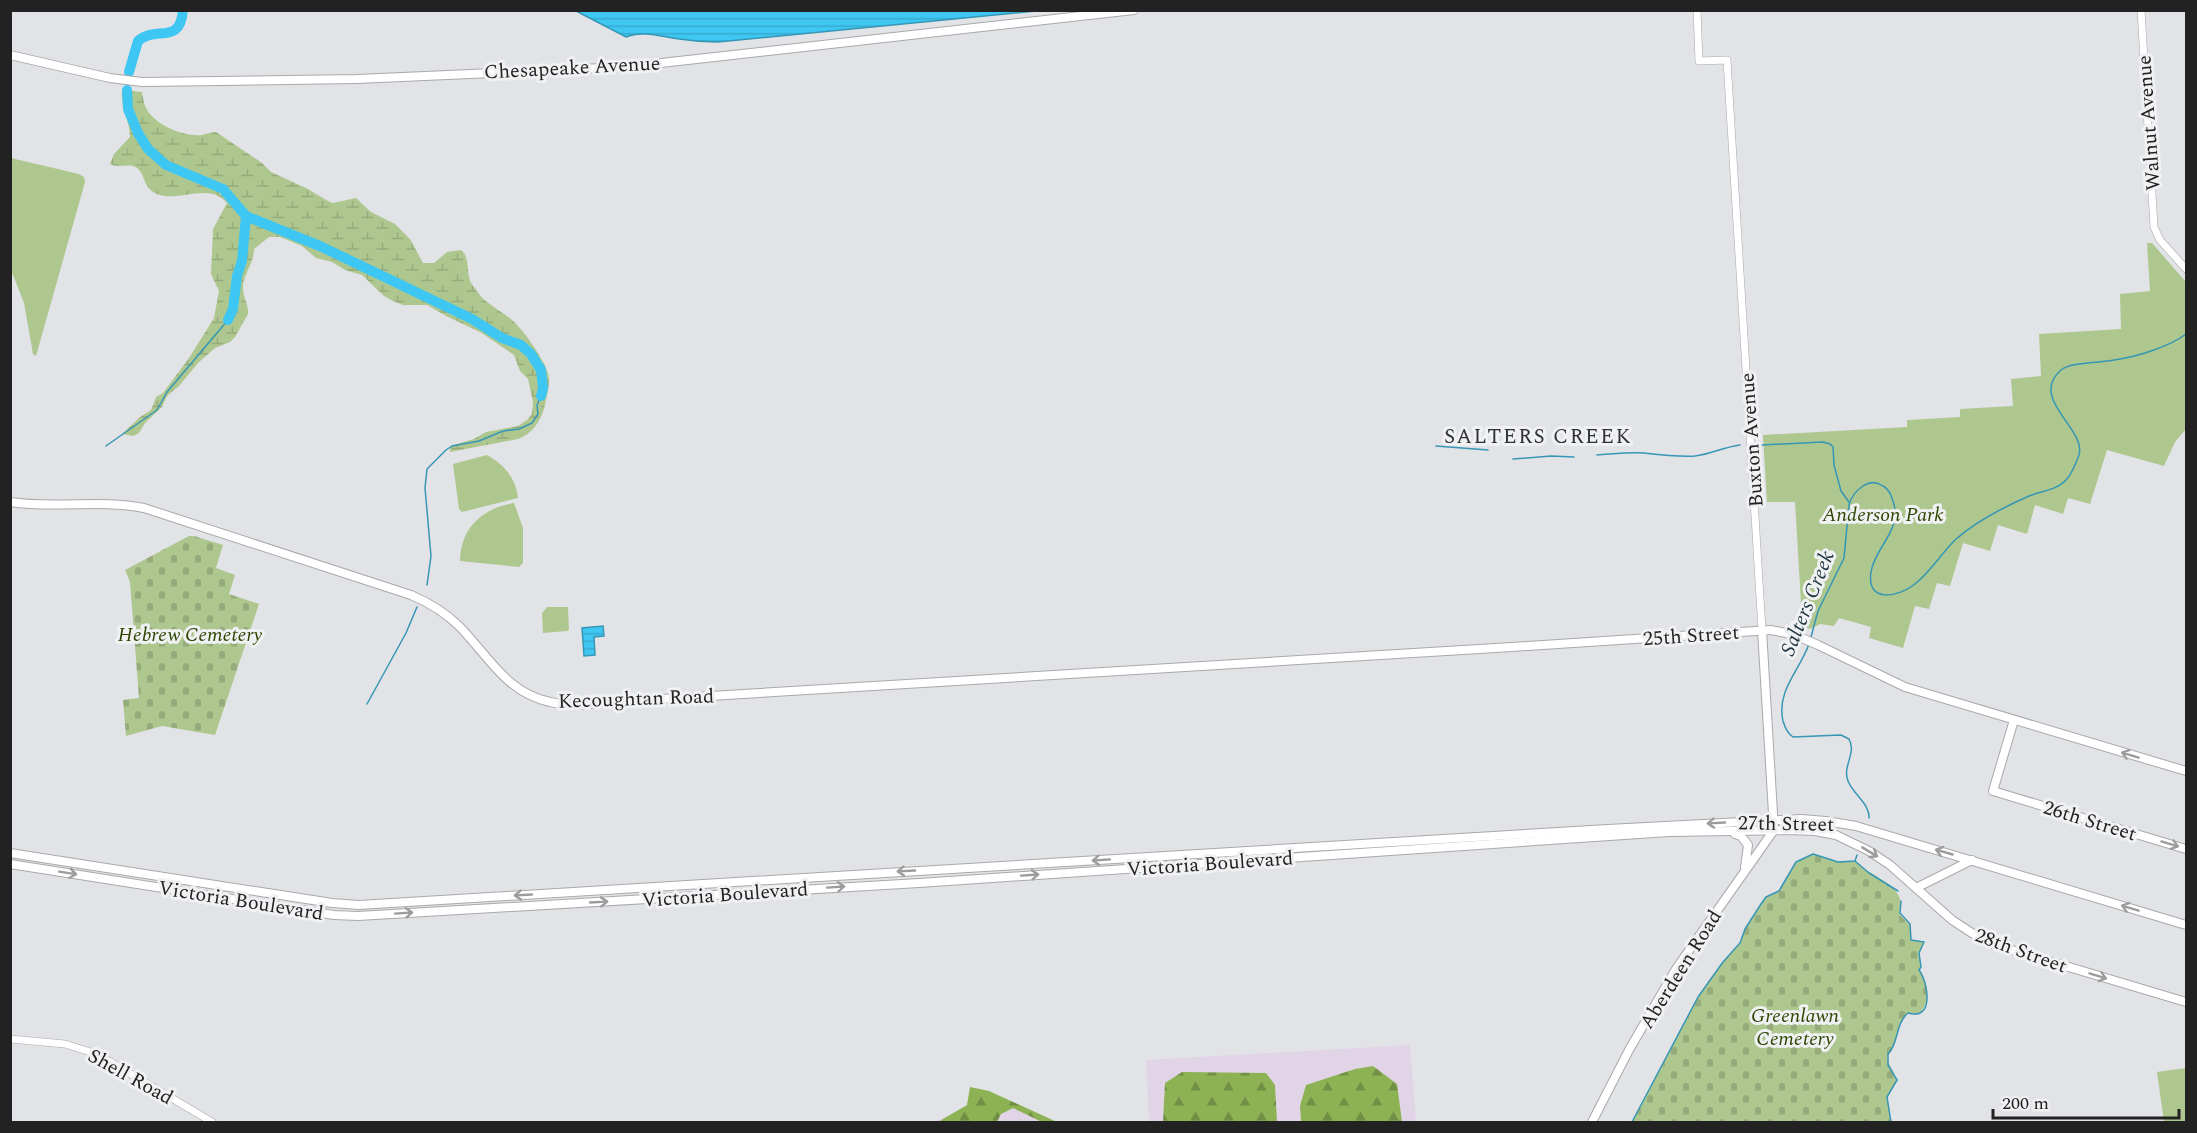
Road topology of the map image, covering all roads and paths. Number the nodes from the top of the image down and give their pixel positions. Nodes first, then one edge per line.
1 (1134, 10) edge
2 (1697, 10) edge
3 (2141, 10) edge
4 (10, 55) edge
5 (2187, 268) edge
6 (10, 502) edge
7 (1762, 630) junction
8 (1171, 668) joint
9 (2014, 720) junction
10 (2187, 771) edge
11 (1774, 825) junction
12 (1729, 832) junction
13 (1443, 843) junction
14 (2187, 849) edge
15 (10, 853) edge
16 (1972, 860) junction
17 (10, 864) edge
18 (1745, 870) junction
19 (1916, 888) junction
20 (2187, 925) edge
21 (2187, 1002) edge
22 (10, 1038) edge
23 (212, 1122) edge
24 (1592, 1122) edge

1 - 4 main road, Chesapeake Avenue
2 - 7 street, Buxton Avenue
3 - 5 street, Walnut Avenue
6 - 8 main road, Kecoughtan Road
7 - 8 main road, 25th Street
7 - 9 main road, 25th Street
7 - 11 main road, Buxton Avenue
10 -> 9 main road, 25th Street
9 -> 14 main road, 26th Street
11 - 12 main road, 27th Street
11 -> 13 main road, 27th Street
16 -> 11 main road, 27th Street
11 - 18 main road, Aberdeen Road
11 -> 19 main road, 28th Street
12 - 13 main road, 27th Street
12 - 18 main road
13 -> 15 main road, Victoria Boulevard
17 -> 13 main road, Victoria Boulevard
16 - 19 main road
20 -> 16 main road, 27th Street
18 - 24 main road, Aberdeen Road
19 -> 21 main road, 28th Street
22 - 23 street, Shell Road

